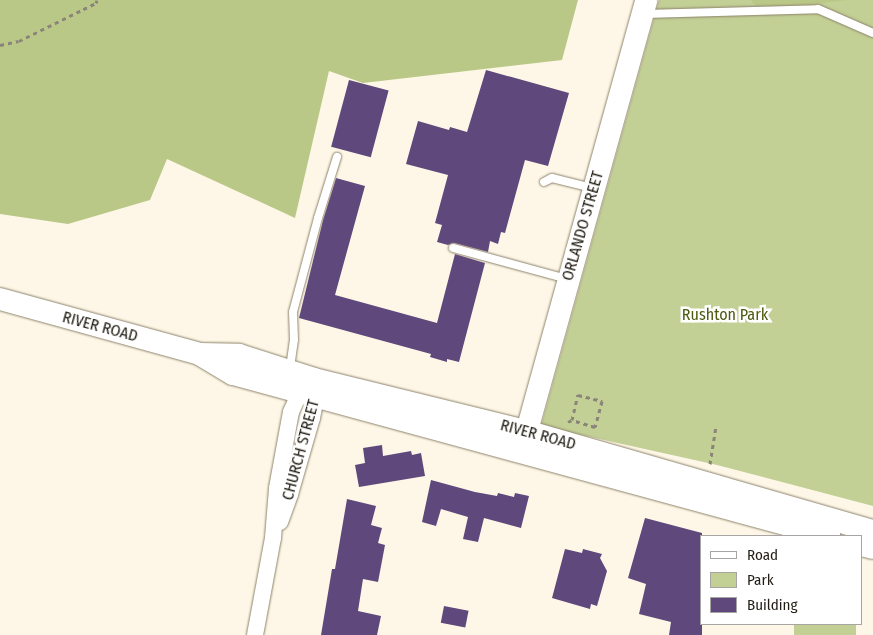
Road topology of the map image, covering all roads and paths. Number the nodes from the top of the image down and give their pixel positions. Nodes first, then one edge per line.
1 (97, 0) edge
2 (644, 7) edge
3 (873, 33) edge
4 (0, 45) edge
5 (337, 157) dead end
6 (544, 182) dead end
7 (594, 189) junction
8 (453, 248) dead end
9 (569, 279) junction
10 (0, 299) edge
11 (200, 354) junction
12 (290, 370) junction
13 (310, 389) junction
14 (572, 420) junction
15 (561, 425) dead end
16 (716, 426) dead end
17 (526, 431) junction
18 (520, 453) junction
19 (709, 470) dead end
20 (873, 531) edge
21 (825, 535) edge
22 (254, 635) edge

1 - 4 path
2 - 3 lane
2 - 7 main road, ORLANDO STREET
5 - 12 lane
6 - 7 lane
7 - 9 main road, ORLANDO STREET
8 - 9 lane
9 - 17 main road, ORLANDO STREET
10 - 11 main road, RIVER ROAD
11 - 12 main road, RIVER ROAD
11 - 13 main road, RIVER ROAD
12 - 13 main road, RIVER ROAD
13 - 17 main road, RIVER ROAD
13 - 18 main road, RIVER ROAD
13 - 22 street, CHURCH STREET
14 - 14 path
14 - 15 path
16 - 19 path
17 - 18 main road, ORLANDO STREET
17 - 20 main road, RIVER ROAD
18 - 21 main road, RIVER ROAD

